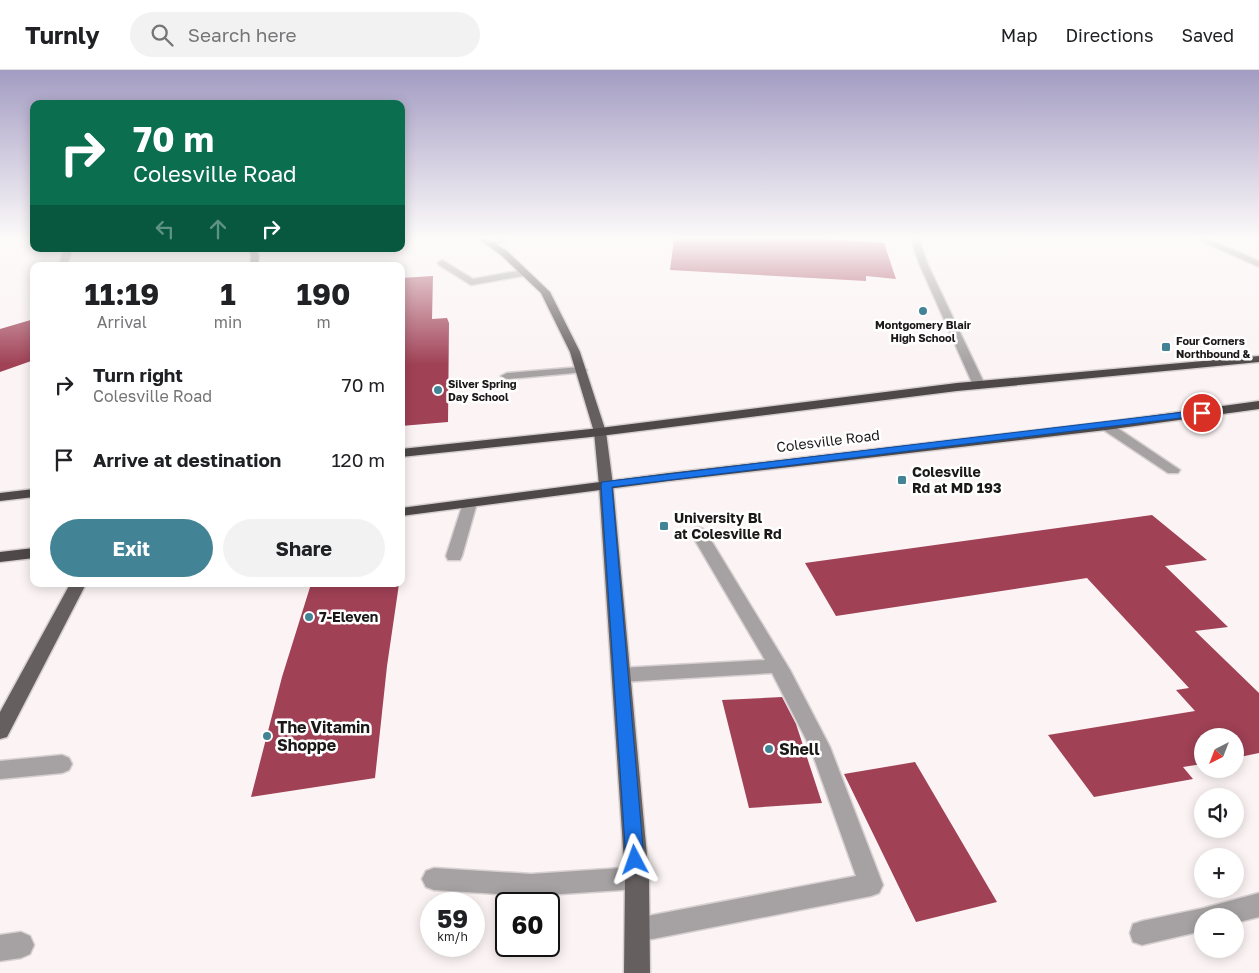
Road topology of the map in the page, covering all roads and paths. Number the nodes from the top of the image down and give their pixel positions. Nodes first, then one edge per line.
1 (532, 281) edge
2 (931, 281) edge
3 (1259, 359) edge
4 (581, 370) junction
5 (507, 376) dead end
6 (979, 385) junction
7 (1259, 405) edge
8 (1106, 426) junction
9 (600, 432) junction
10 (405, 453) edge
11 (1173, 470) dead end
12 (606, 485) junction
13 (30, 493) edge
14 (0, 497) edge
15 (470, 503) junction
16 (405, 511) edge
17 (698, 532) dead end
18 (30, 553) edge
19 (454, 556) dead end
20 (0, 557) edge
21 (76, 587) edge
22 (777, 666) junction
23 (621, 675) junction
24 (0, 731) edge
25 (62, 764) dead end
26 (0, 770) edge
27 (637, 878) junction
28 (434, 879) dead end
29 (1259, 905) edge
30 (1244, 909) edge
31 (1194, 921) edge
32 (637, 930) junction
33 (1142, 933) dead end
34 (637, 973) edge

1 - 4 main road
2 - 6 street
3 - 6 highway
4 - 5 street
4 - 9 main road
6 - 9 highway
7 - 8 highway, Colesville Road
8 - 11 street
8 - 12 highway, Colesville Road
9 - 10 highway
9 - 12 main road
12 - 15 highway, Colesville Road
12 - 23 main road
13 - 14 highway
15 - 16 highway, Colesville Road
15 - 19 street
17 - 22 street
18 - 20 highway
21 - 24 main road
22 - 23 street
22 - 32 street
23 - 27 main road
25 - 26 street
27 - 28 street
27 - 32 main road
29 - 30 street
31 - 33 street
32 - 34 main road

